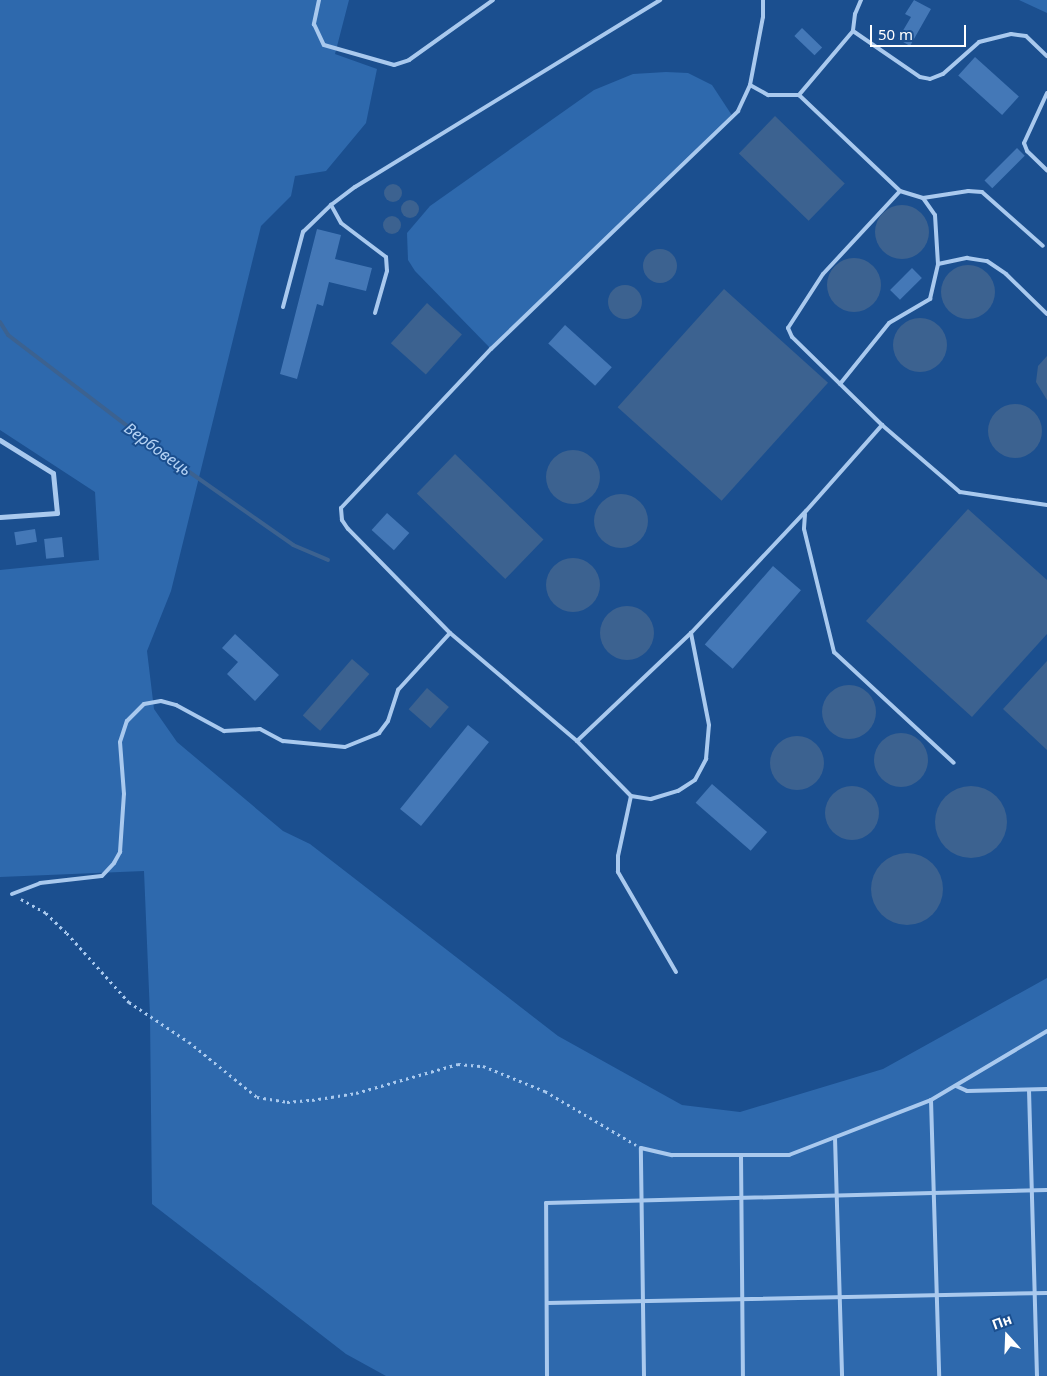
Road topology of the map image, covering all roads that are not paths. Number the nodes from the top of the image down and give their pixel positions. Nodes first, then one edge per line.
1 (319, 0) edge
2 (493, 0) edge
3 (660, 0) edge
4 (763, 0) edge
5 (861, 0) edge
6 (853, 31) junction
7 (1047, 56) edge
8 (750, 85) junction
9 (1047, 93) edge
10 (798, 95) junction
11 (1047, 170) edge
12 (900, 191) junction
13 (923, 198) junction
14 (331, 205) junction
15 (1043, 246) dead end
16 (938, 264) junction
17 (283, 307) dead end
18 (375, 313) dead end
19 (1047, 314) edge
20 (840, 384) junction
21 (882, 425) junction
22 (0, 440) edge
23 (1047, 505) edge
24 (806, 512) junction
25 (0, 517) edge
26 (450, 633) junction
27 (691, 633) junction
28 (577, 741) junction
29 (954, 763) dead end
30 (631, 796) junction
31 (12, 894) road end
32 (676, 972) dead end
33 (1047, 1031) edge
34 (956, 1086) junction
35 (1047, 1089) edge
36 (1029, 1090) junction
37 (931, 1100) junction
38 (835, 1138) junction
39 (741, 1156) junction
40 (1032, 1190) junction
41 (1047, 1190) edge
42 (934, 1193) junction
43 (838, 1196) junction
44 (741, 1198) junction
45 (644, 1201) junction
46 (1035, 1293) junction
47 (1047, 1293) edge
48 (937, 1296) junction
49 (840, 1298) junction
50 (742, 1300) junction
51 (547, 1303) junction
52 (644, 1303) junction
53 (547, 1376) edge
54 (644, 1376) edge
55 (743, 1376) edge
56 (842, 1376) edge
57 (939, 1376) edge
58 (1037, 1376) edge

1 - 2 lane
3 - 14 lane
4 - 8 lane
5 - 6 lane
6 - 7 lane
6 - 10 lane
8 - 10 lane
8 - 26 lane
9 - 11 lane
10 - 12 lane
12 - 13 lane
12 - 20 lane
13 - 15 lane
13 - 16 lane
14 - 17 lane
14 - 18 lane
16 - 19 lane
16 - 20 lane
20 - 21 lane
21 - 23 lane
21 - 24 lane
22 - 25 street
24 - 27 lane
24 - 29 lane
26 - 28 lane
26 - 31 lane
27 - 28 lane
27 - 30 lane
28 - 30 lane
30 - 32 lane
33 - 34 lane
34 - 36 lane
34 - 37 lane
35 - 36 lane
36 - 40 lane
37 - 38 lane
37 - 42 lane
38 - 39 lane
38 - 43 lane
39 - 44 lane
39 - 45 lane
40 - 41 lane
40 - 42 lane
40 - 46 lane
42 - 43 lane
42 - 48 lane
43 - 44 lane
43 - 49 lane
44 - 45 lane
44 - 50 lane
45 - 51 lane
45 - 52 lane
46 - 47 lane
46 - 48 lane
46 - 58 lane
48 - 49 lane
48 - 57 lane
49 - 50 lane
49 - 56 lane
50 - 52 lane
50 - 55 lane
51 - 52 lane
51 - 53 lane
52 - 54 lane

